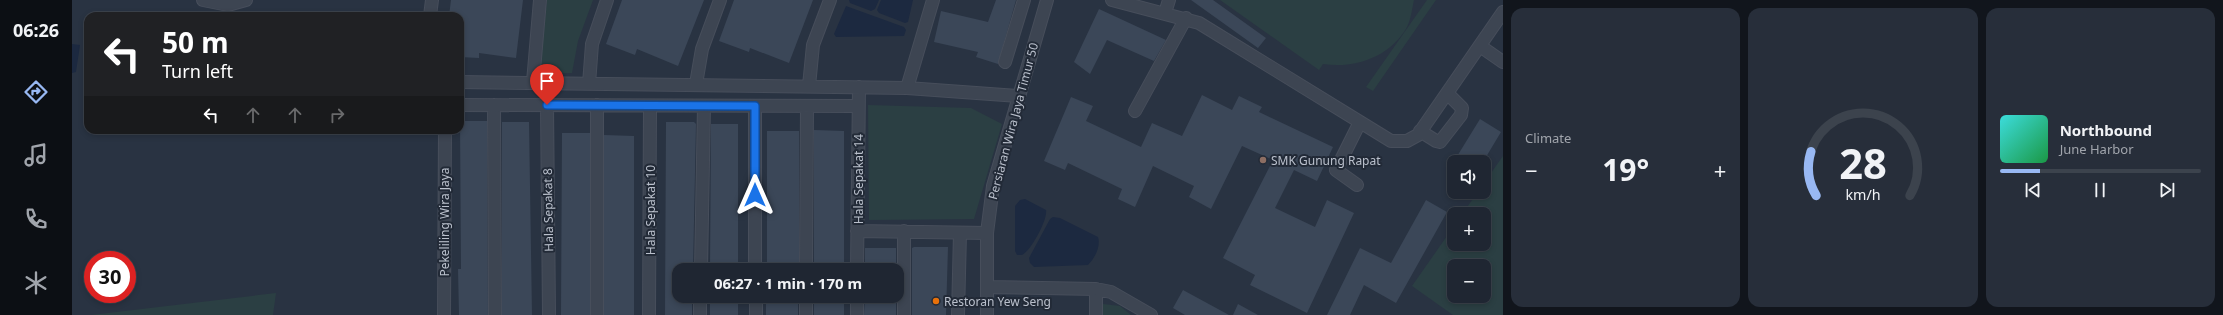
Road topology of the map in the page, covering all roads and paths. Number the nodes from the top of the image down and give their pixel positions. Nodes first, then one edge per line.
1 (203, 0) edge
2 (246, 0) edge
3 (432, 0) edge
4 (540, 0) edge
5 (608, 0) edge
6 (720, 0) edge
7 (830, 0) edge
8 (933, 0) edge
9 (1024, 0) edge
10 (1047, 0) edge
11 (1112, 0) edge
12 (1168, 0) edge
13 (430, 12) edge
14 (1503, 12) edge
15 (1164, 13) junction
16 (1186, 18) junction
17 (1480, 46) junction
18 (1005, 62) dead end
19 (1503, 62) edge
20 (464, 82) edge
21 (533, 82) junction
22 (589, 84) junction
23 (696, 84) junction
24 (809, 86) junction
25 (858, 87) junction
26 (907, 88) junction
27 (1447, 93) junction
28 (1018, 96) junction
29 (464, 105) edge
30 (494, 105) junction
31 (547, 105) junction
32 (597, 106) junction
33 (650, 106) junction
34 (704, 106) junction
35 (755, 106) junction
36 (807, 106) junction
37 (858, 106) junction
38 (1135, 111) dead end
39 (1360, 122) junction
40 (1420, 131) junction
41 (445, 134) edge
42 (1357, 185) dead end
43 (857, 231) junction
44 (904, 231) junction
45 (960, 234) junction
46 (987, 234) junction
47 (701, 263) edge
48 (756, 263) edge
49 (806, 263) edge
50 (857, 263) edge
51 (987, 287) junction
52 (1096, 289) junction
53 (700, 303) edge
54 (756, 303) edge
55 (806, 303) edge
56 (857, 303) edge
57 (444, 315) edge
58 (495, 315) edge
59 (549, 315) edge
60 (597, 315) edge
61 (649, 315) edge
62 (700, 315) edge
63 (756, 315) edge
64 (806, 315) edge
65 (857, 315) edge
66 (904, 315) edge
67 (958, 315) edge
68 (987, 315) edge
69 (1096, 315) edge
70 (1151, 315) edge

1 - 2 street
3 - 13 street
4 - 21 street
5 - 22 street
6 - 23 street
7 - 24 street
8 - 26 street
9 - 18 street
10 - 28 street, Persiaran Wira Jaya Timur 50
11 - 15 street
12 - 15 street
14 - 17 street
15 - 16 street
16 - 38 street
16 - 39 street
17 - 19 street
17 - 27 street
20 - 21 street
21 - 22 street
22 - 23 street
23 - 24 street
24 - 25 street
25 - 26 street
25 - 37 street, Hala Sepakat 14
26 - 28 street
27 - 40 street
27 - 40 street
28 - 46 street, Persiaran Wira Jaya Timur 50
29 - 30 street
30 - 31 street
30 - 58 street
31 - 32 street
31 - 59 street, Hala Sepakat 8
32 - 33 street
32 - 60 street
33 - 34 street
33 - 61 street, Hala Sepakat 10
34 - 35 street
34 - 47 street
35 - 36 street
35 - 48 street
36 - 37 street
36 - 49 street
37 - 43 street, Hala Sepakat 14
39 - 40 street
39 - 42 street
41 - 57 street, Pekeliling Wira Jaya
43 - 44 street
43 - 50 street, Hala Sepakat 14
44 - 45 street
44 - 66 street
45 - 46 street
45 - 67 street
46 - 51 street, Persiaran Wira Jaya Timur 50
51 - 52 street
51 - 68 street, Persiaran Wira Jaya Timur 50
52 - 69 street
52 - 70 street
53 - 62 street
54 - 63 street
55 - 64 street
56 - 65 street

